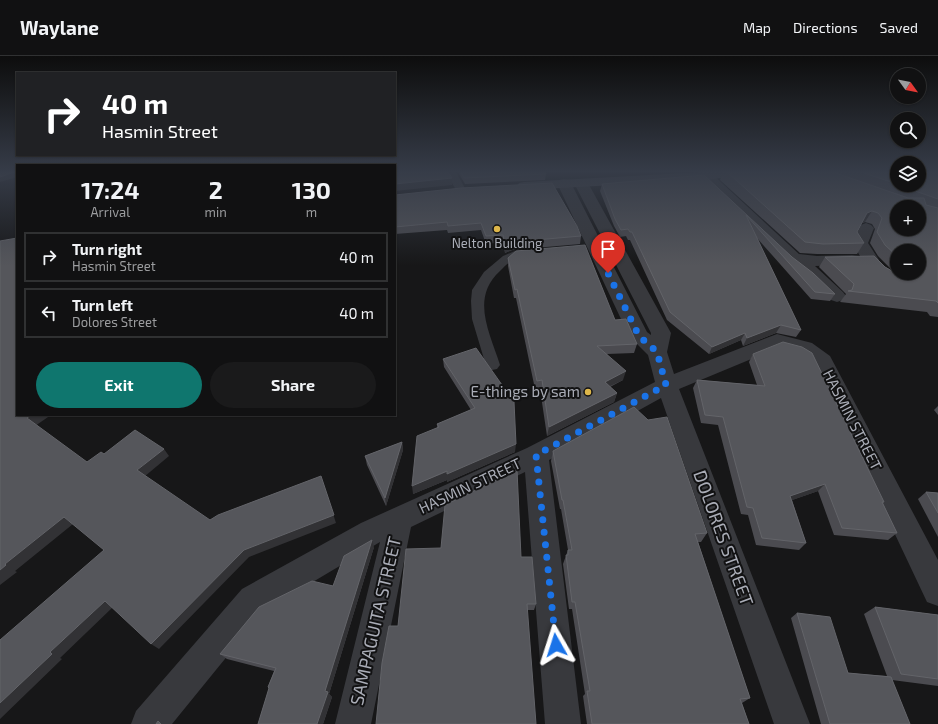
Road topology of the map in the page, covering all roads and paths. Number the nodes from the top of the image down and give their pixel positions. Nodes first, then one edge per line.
1 (571, 203) edge
2 (592, 203) edge
3 (735, 203) edge
4 (866, 228) edge
5 (550, 251) edge
6 (794, 258) junction
7 (837, 296) dead end
8 (657, 352) junction
9 (492, 365) dead end
10 (666, 385) junction
11 (536, 455) junction
12 (399, 518) junction
13 (938, 590) edge
14 (150, 724) edge
15 (353, 724) edge
16 (564, 724) edge
17 (792, 724) edge

1 - 8 street
2 - 8 street, DOLORES STREET
3 - 6 street
4 - 6 street
5 - 9 lane
6 - 7 street
8 - 10 street, DOLORES STREET
10 - 11 street, HASMIN STREET
10 - 13 street, HASMIN STREET
10 - 17 street, DOLORES STREET
11 - 12 street, HASMIN STREET
11 - 16 street
12 - 14 street, HASMIN STREET
12 - 15 street, SAMPAGUITA STREET

